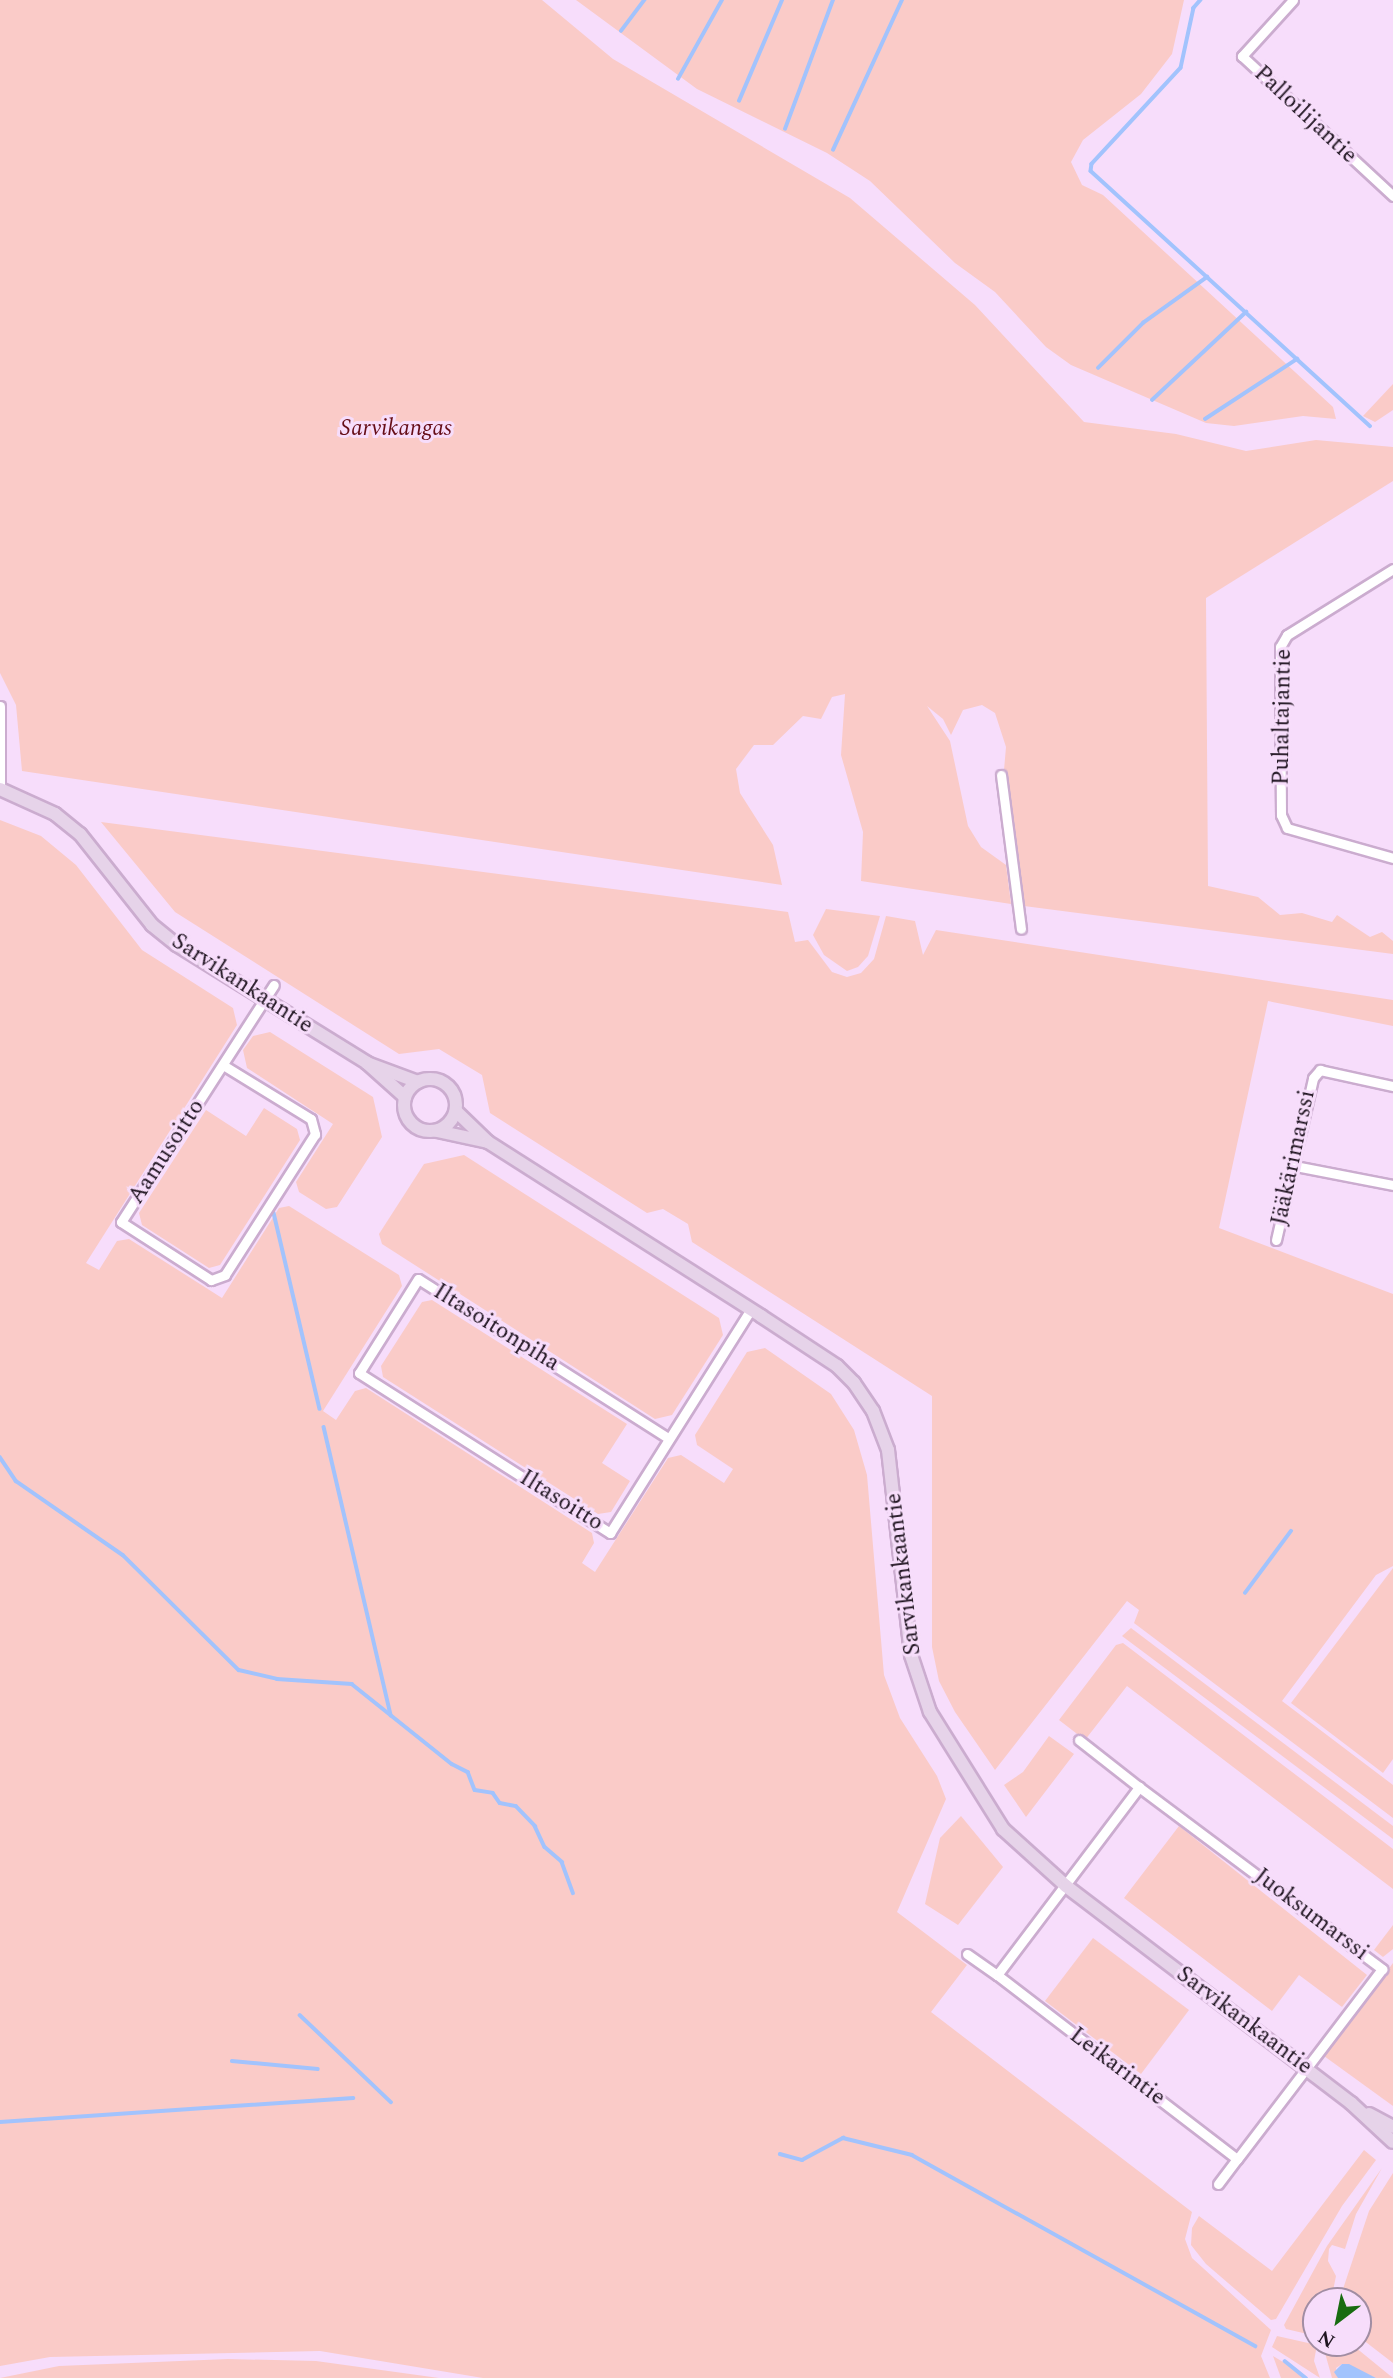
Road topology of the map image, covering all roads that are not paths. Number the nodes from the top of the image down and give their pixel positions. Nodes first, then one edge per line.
1 (1293, 0) edge
2 (1393, 196) edge
3 (1393, 569) edge
4 (0, 706) edge
5 (1000, 775) dead end
6 (0, 789) edge
7 (1393, 858) edge
8 (1021, 929) dead end
9 (274, 985) dead end
10 (265, 1000) junction
11 (367, 1063) junction
12 (223, 1065) junction
13 (418, 1082) junction
14 (1393, 1086) edge
15 (405, 1097) junction
16 (456, 1111) junction
17 (437, 1131) junction
18 (488, 1142) junction
19 (1295, 1166) junction
20 (1393, 1185) edge
21 (1276, 1240) dead end
22 (751, 1309) junction
23 (359, 1373) joint
24 (668, 1438) junction
25 (1079, 1740) dead end
26 (1139, 1787) junction
27 (1066, 1886) junction
28 (967, 1954) dead end
29 (997, 1975) junction
30 (1306, 2068) junction
31 (1351, 2103) junction
32 (1393, 2127) edge
33 (1393, 2142) edge
34 (1237, 2159) junction
35 (1218, 2184) dead end

1 - 2 street, Palloilijantie
3 - 7 street, Puhaltajantie
4 - 6 street
5 - 8 street
6 - 10 street, Sarvikankaantie
9 - 10 street, Aamusoitto
10 - 11 street, Sarvikankaantie
10 - 12 street, Aamusoitto
11 - 13 street, Sarvikankaantie
11 - 15 street, Sarvikankaantie
12 - 12 street, Aamusoitto
13 - 15 street
13 - 16 street, Sarvikankaantie
14 - 19 street, Jääkärimarssi
15 - 17 street, Sarvikankaantie
16 - 17 street
16 - 18 street, Sarvikankaantie
17 - 18 street, Sarvikankaantie
18 - 22 street, Sarvikankaantie
19 - 20 street
19 - 21 street, Jääkärimarssi
22 - 24 street, Iltasoitto
22 - 27 street, Sarvikankaantie
23 - 24 street, Iltasoitonpiha
23 - 24 street, Iltasoitto
25 - 26 street, Juoksumarssi
26 - 27 street
26 - 30 street, Juoksumarssi
27 - 29 street
27 - 30 street, Sarvikankaantie
28 - 29 street, Leikarintie
29 - 34 street, Leikarintie
30 - 31 street, Sarvikankaantie
30 - 34 street
31 - 32 street, Sarvikankaantie
31 - 33 street, Sarvikankaantie
34 - 35 street

